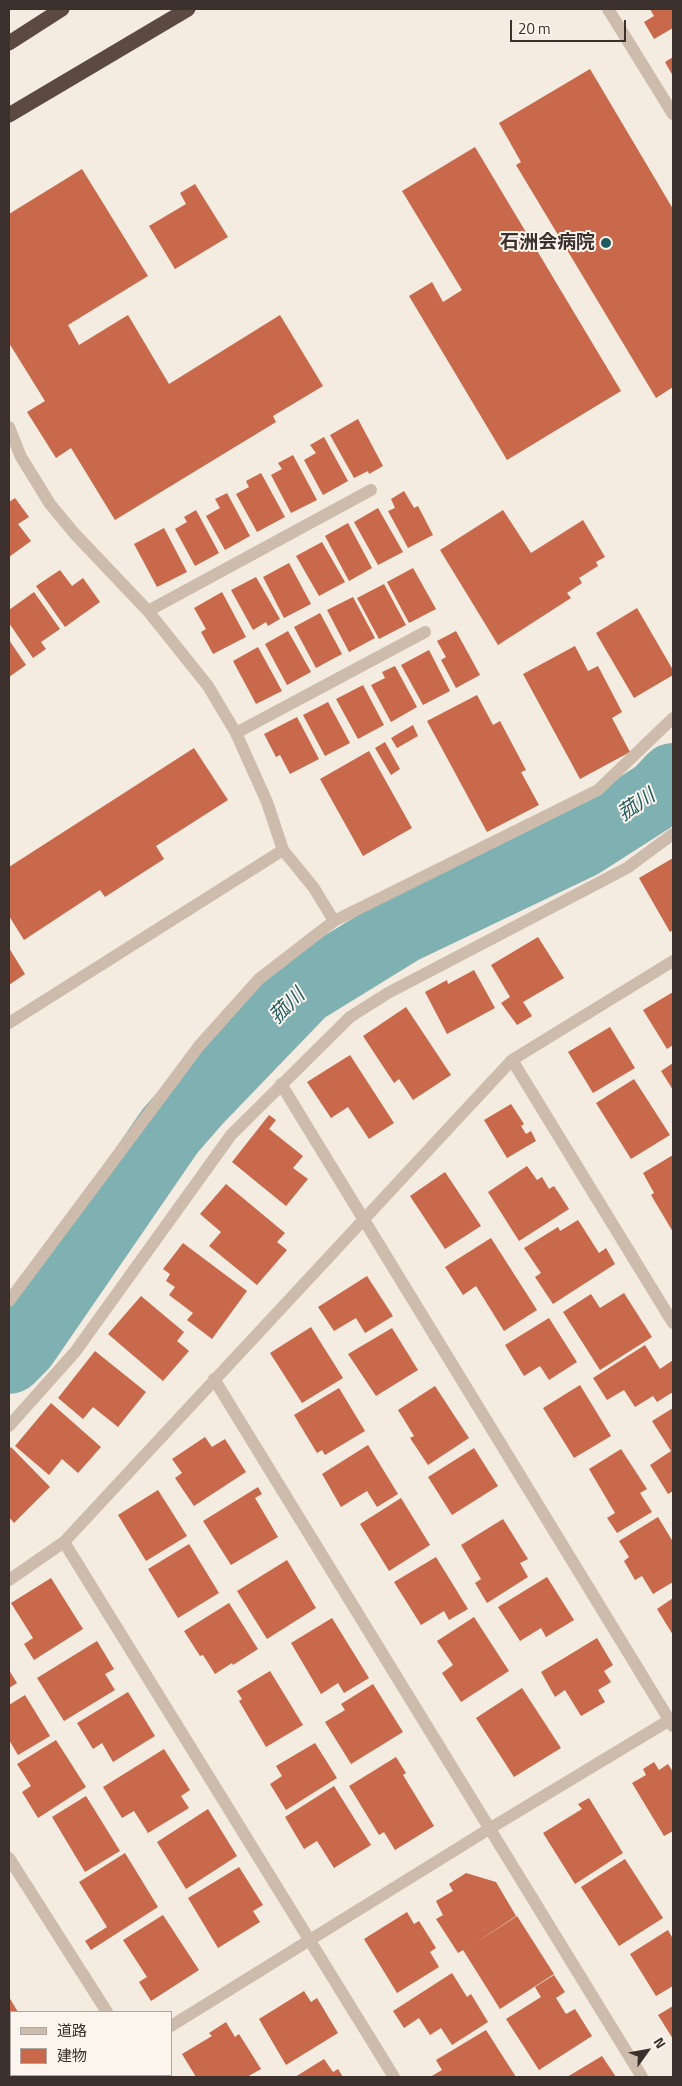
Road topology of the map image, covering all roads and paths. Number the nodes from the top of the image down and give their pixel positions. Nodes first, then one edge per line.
1 (62, 9) edge
2 (188, 9) edge
3 (608, 9) edge
4 (9, 43) edge
5 (673, 114) edge
6 (9, 116) edge
7 (9, 426) edge
8 (371, 490) dead end
9 (148, 612) junction
10 (425, 632) dead end
11 (673, 718) edge
12 (236, 733) junction
13 (673, 834) edge
14 (283, 850) junction
15 (334, 921) junction
16 (673, 961) edge
17 (9, 1023) edge
18 (512, 1060) junction
19 (281, 1084) junction
20 (363, 1220) junction
21 (9, 1301) edge
22 (673, 1323) edge
23 (214, 1379) junction
24 (9, 1426) edge
25 (64, 1542) junction
26 (9, 1580) edge
27 (672, 1722) edge
28 (489, 1829) junction
29 (9, 1858) edge
30 (310, 1941) junction
31 (106, 2011) edge
32 (172, 2025) edge
33 (394, 2077) edge
34 (642, 2077) edge

1 - 4 highway
2 - 6 highway
3 - 5 street
7 - 9 street
8 - 9 street
9 - 12 street
10 - 12 street
11 - 15 street
12 - 14 street
13 - 19 street
14 - 15 street
14 - 17 street
15 - 21 street
16 - 18 street
18 - 20 street
18 - 22 street
19 - 20 street
19 - 24 street
20 - 23 street
20 - 27 street
23 - 25 street
23 - 28 street
25 - 26 street
25 - 30 street
27 - 28 street
28 - 30 street
28 - 34 street
29 - 31 street
30 - 32 street
30 - 33 street

